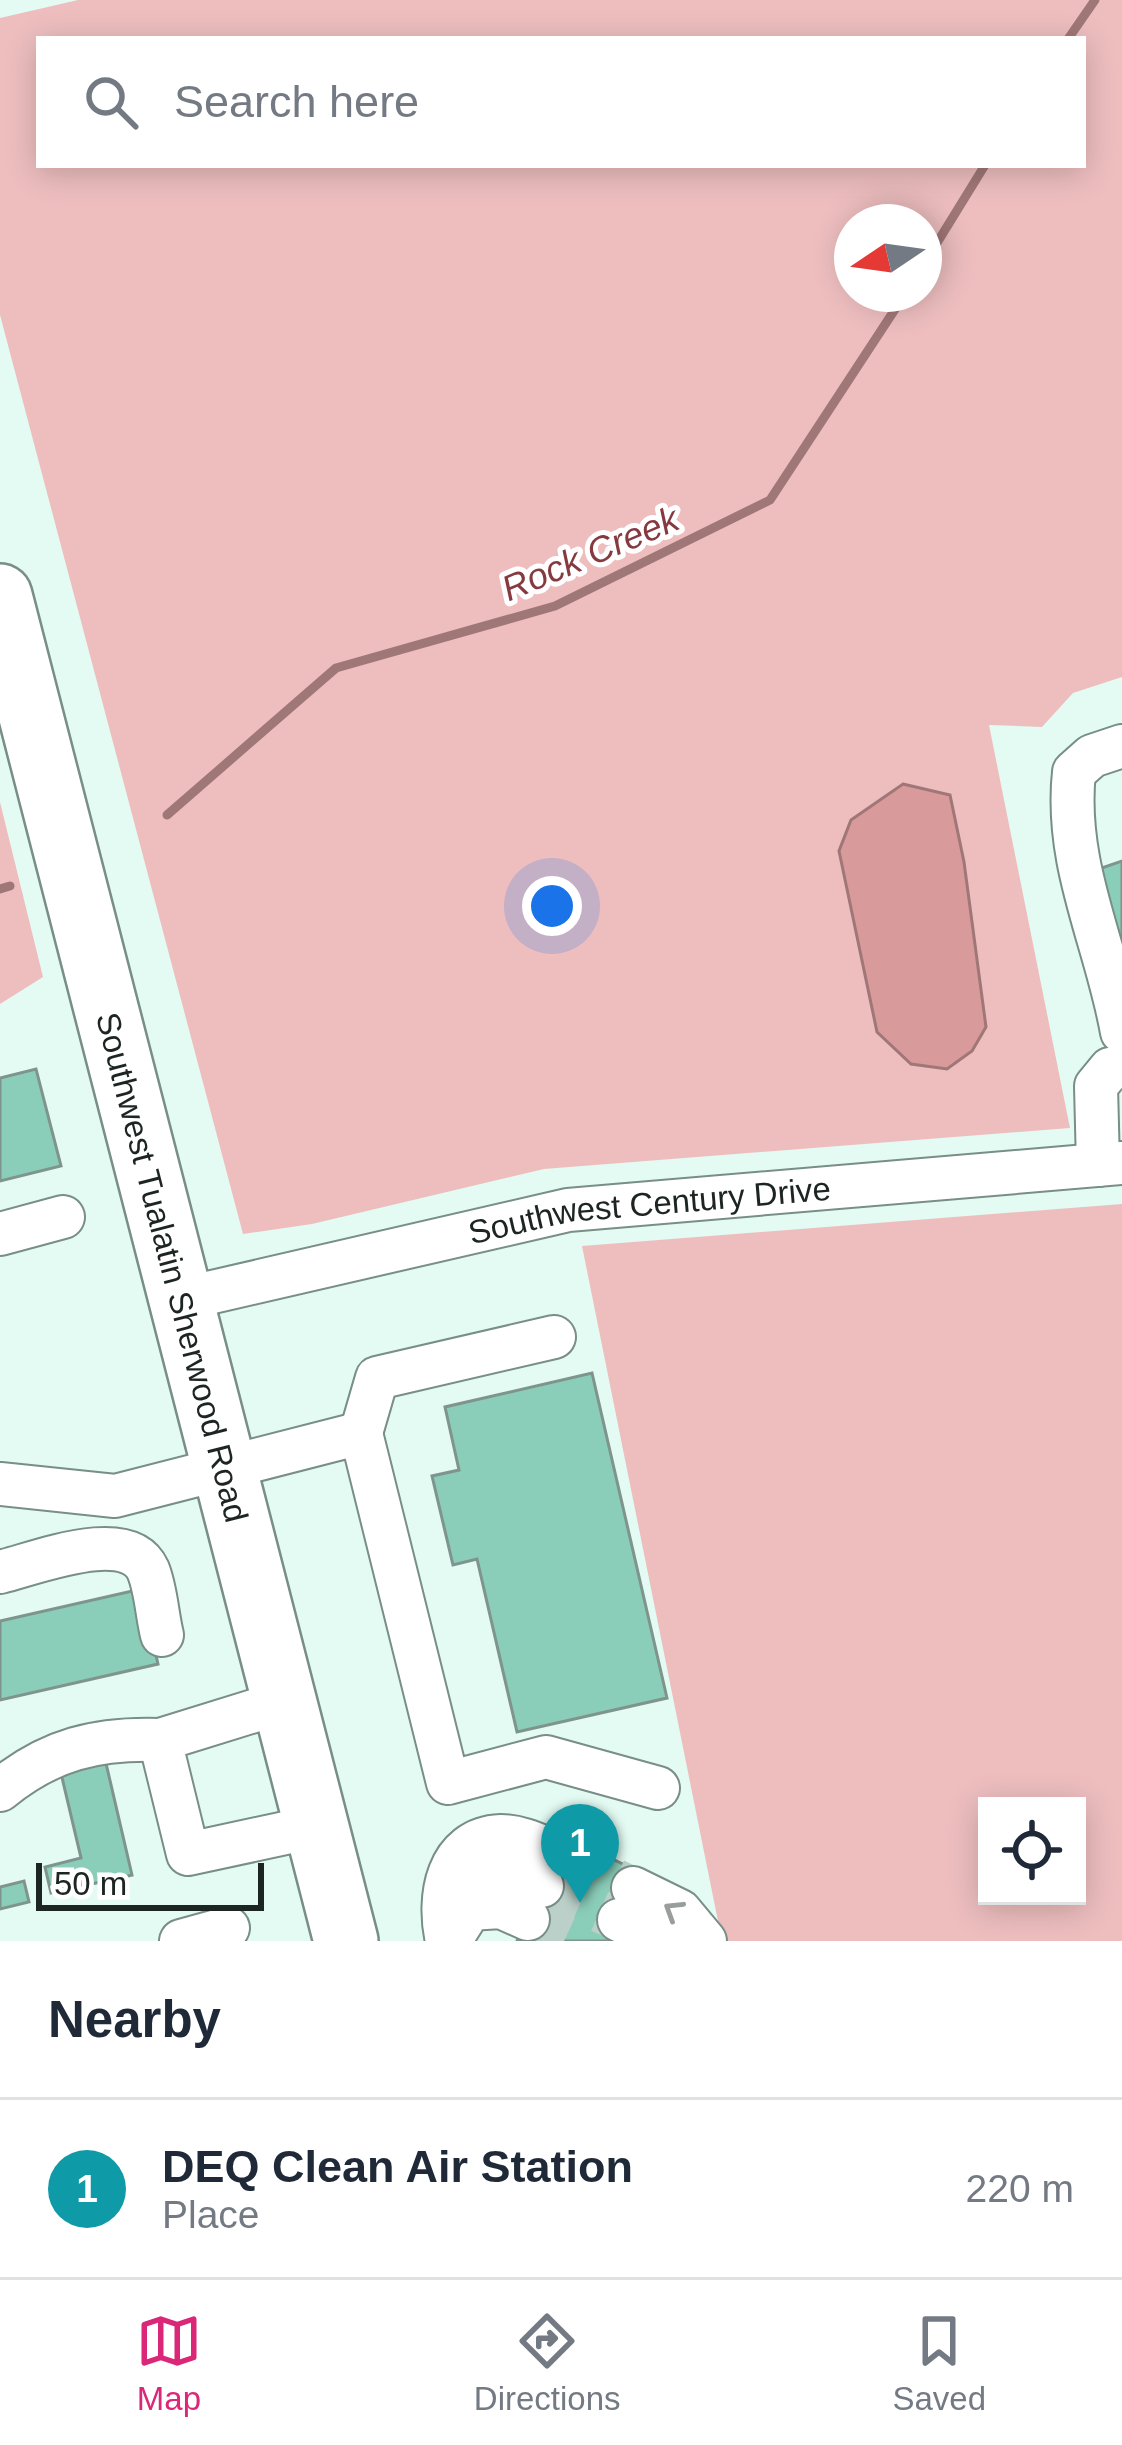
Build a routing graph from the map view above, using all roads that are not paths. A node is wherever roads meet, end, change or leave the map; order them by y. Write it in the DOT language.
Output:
graph roads {
  1 [pos="0,596"];
  2 [pos="1122,746"];
  3 [pos="1122,1032"];
  4 [pos="1122,1058"];
  5 [pos="1122,1067"];
  6 [pos="1110,1164"];
  7 [pos="63,1217"];
  8 [pos="0,1234"];
  9 [pos="182,1299"];
  10 [pos="554,1337"];
  11 [pos="361,1433"];
  12 [pos="225,1467"];
  13 [pos="0,1484"];
  14 [pos="115,1496"];
  15 [pos="67,1556"];
  16 [pos="0,1572"];
  17 [pos="162,1635"];
  18 [pos="286,1701"];
  19 [pos="160,1740"];
  20 [pos="658,1788"];
  21 [pos="0,1790"];
  22 [pos="318,1826"];
  23 [pos="228,1928"];
  24 [pos="447,1938"];
  25 [pos="181,1941"];
  26 [pos="346,1941"];
  27 [pos="664,1941"];
  28 [pos="705,1941"];
  1 -- 9 [label="highway, Southwest Tualatin Sherwood Road"];
  2 -- 3 [label="street"];
  4 -- 5 [label="street"];
  5 -- 6 [label="street"];
  6 -- 9 [label="street, Southwest Century Drive"];
  7 -- 8 [label="street"];
  9 -- 12 [label="highway, Southwest Tualatin Sherwood Road"];
  10 -- 11 [label="street"];
  11 -- 12 [label="street"];
  11 -- 20 [label="street"];
  12 -- 14 [label="street"];
  12 -- 18 [label="highway, Southwest Tualatin Sherwood Road"];
  13 -- 14 [label="street"];
  14 -- 15 [label="street"];
  15 -- 16 [label="street"];
  15 -- 17 [label="street"];
  18 -- 19 [label="street"];
  18 -- 22 [label="highway, Southwest Tualatin Sherwood Road"];
  19 -- 21 [label="street"];
  19 -- 22 [label="street"];
  22 -- 26 [label="highway, Southwest Tualatin Sherwood Road"];
  23 -- 25 [label="street"];
  24 -- 24 [label="street"];
  28 -- 27 [label="street, one-way"];
}
